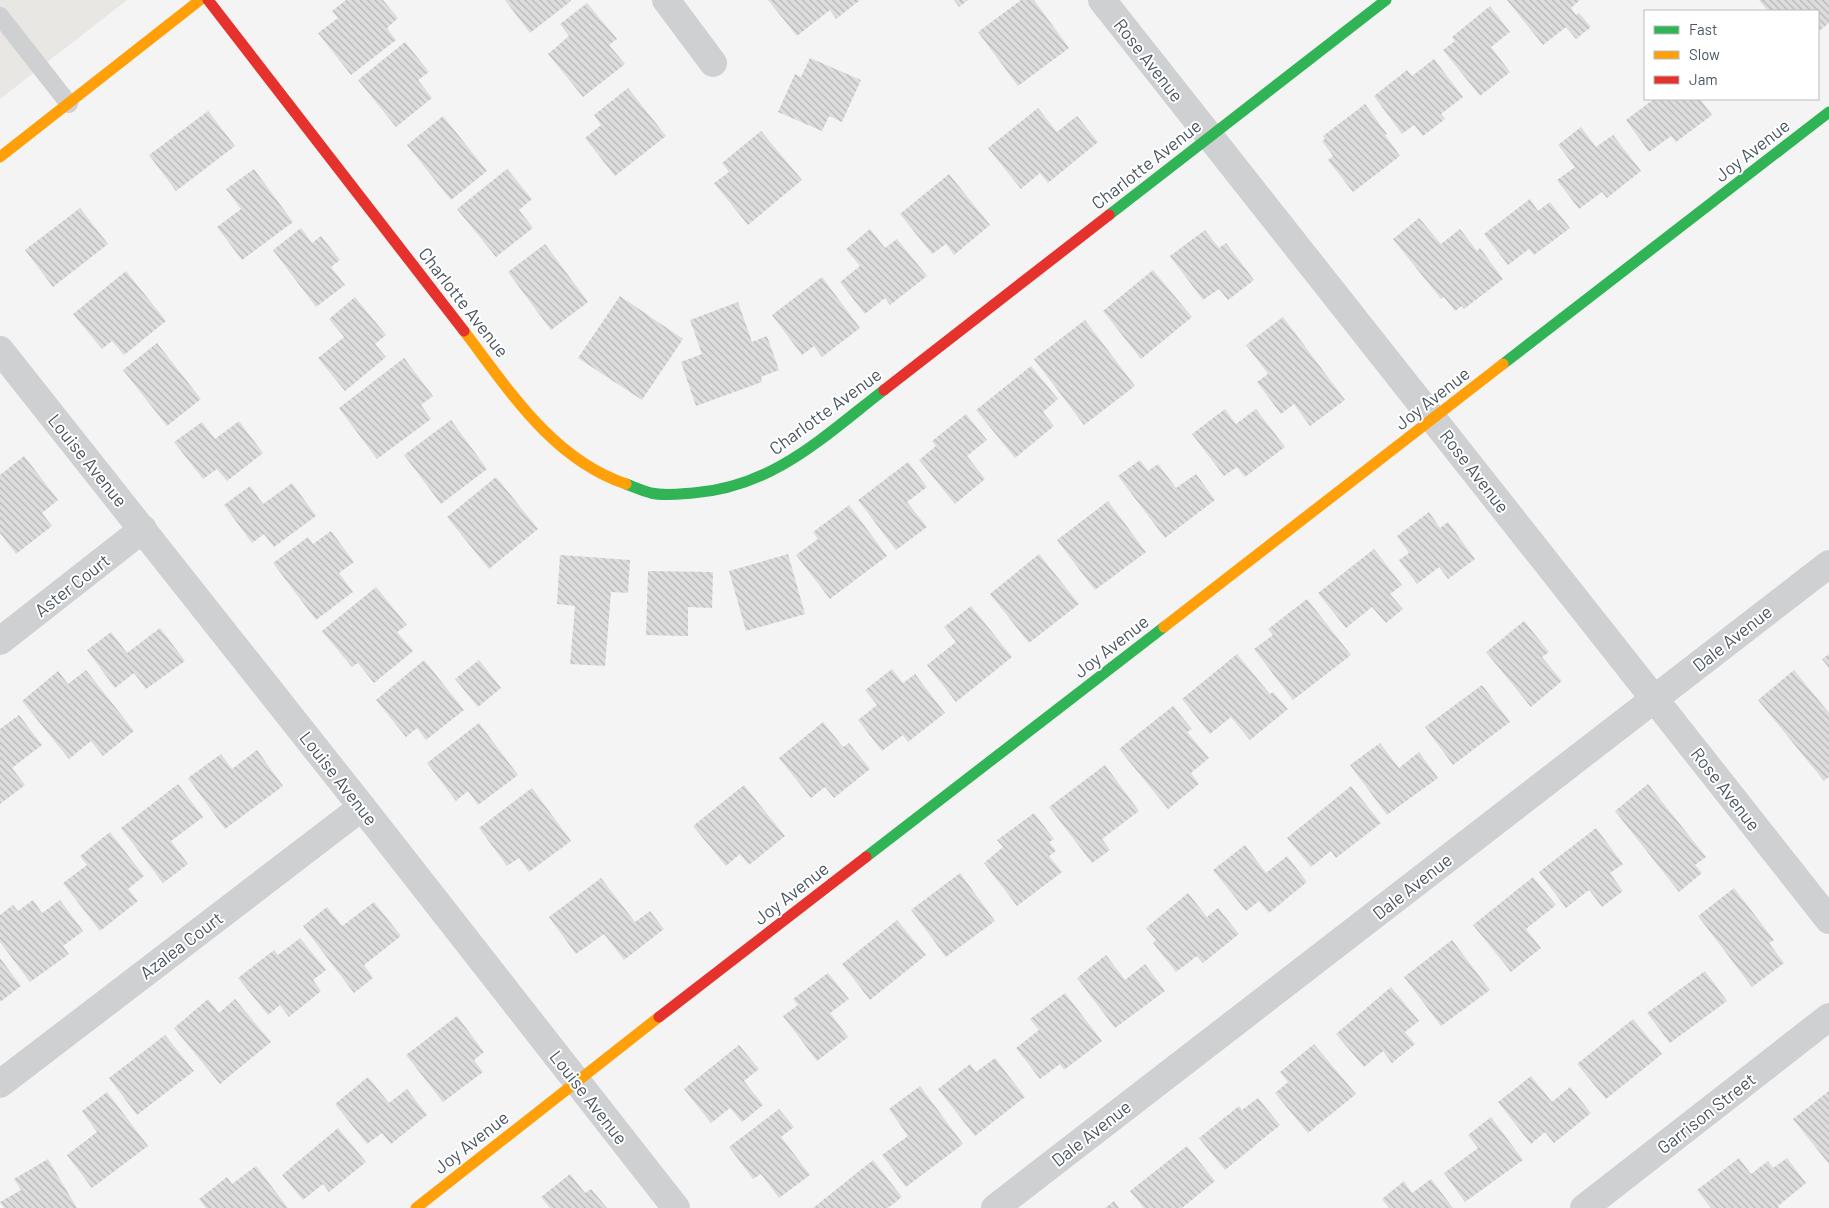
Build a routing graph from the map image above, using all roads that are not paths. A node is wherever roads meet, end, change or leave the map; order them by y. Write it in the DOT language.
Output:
graph roads {
  1 [pos="208,0"];
  2 [pos="666,0"];
  3 [pos="1102,0"];
  4 [pos="1386,0"];
  5 [pos="193,2"];
  6 [pos="0,16"];
  7 [pos="713,63"];
  8 [pos="69,104"];
  9 [pos="1829,112"];
  10 [pos="1210,137"];
  11 [pos="0,158"];
  12 [pos="0,350"];
  13 [pos="1434,418"];
  14 [pos="143,530"];
  15 [pos="1829,564"];
  16 [pos="0,640"];
  17 [pos="1654,698"];
  18 [pos="362,807"];
  19 [pos="1829,920"];
  20 [pos="1829,1017"];
  21 [pos="577,1081"];
  22 [pos="0,1084"];
  23 [pos="1592,1206"];
  24 [pos="416,1208"];
  25 [pos="676,1208"];
  26 [pos="995,1208"];
  1 -- 10 [label="street, Charlotte Avenue"];
  2 -- 7 [label="street"];
  3 -- 10 [label="street, Rose Avenue"];
  4 -- 10 [label="street, Charlotte Avenue"];
  5 -- 8 [label="street"];
  6 -- 8 [label="lane"];
  8 -- 11 [label="street"];
  9 -- 13 [label="street, Joy Avenue"];
  10 -- 13 [label="street, Rose Avenue"];
  12 -- 14 [label="street, Louise Avenue"];
  13 -- 17 [label="street, Rose Avenue"];
  13 -- 21 [label="street, Joy Avenue"];
  14 -- 16 [label="street, Aster Court"];
  14 -- 18 [label="street, Louise Avenue"];
  15 -- 17 [label="street, Dale Avenue"];
  17 -- 19 [label="street, Rose Avenue"];
  17 -- 26 [label="street, Dale Avenue"];
  18 -- 21 [label="street, Louise Avenue"];
  18 -- 22 [label="street, Azalea Court"];
  20 -- 23 [label="street, Garrison Street"];
  21 -- 24 [label="street, Joy Avenue"];
  21 -- 25 [label="street, Louise Avenue"];
}
